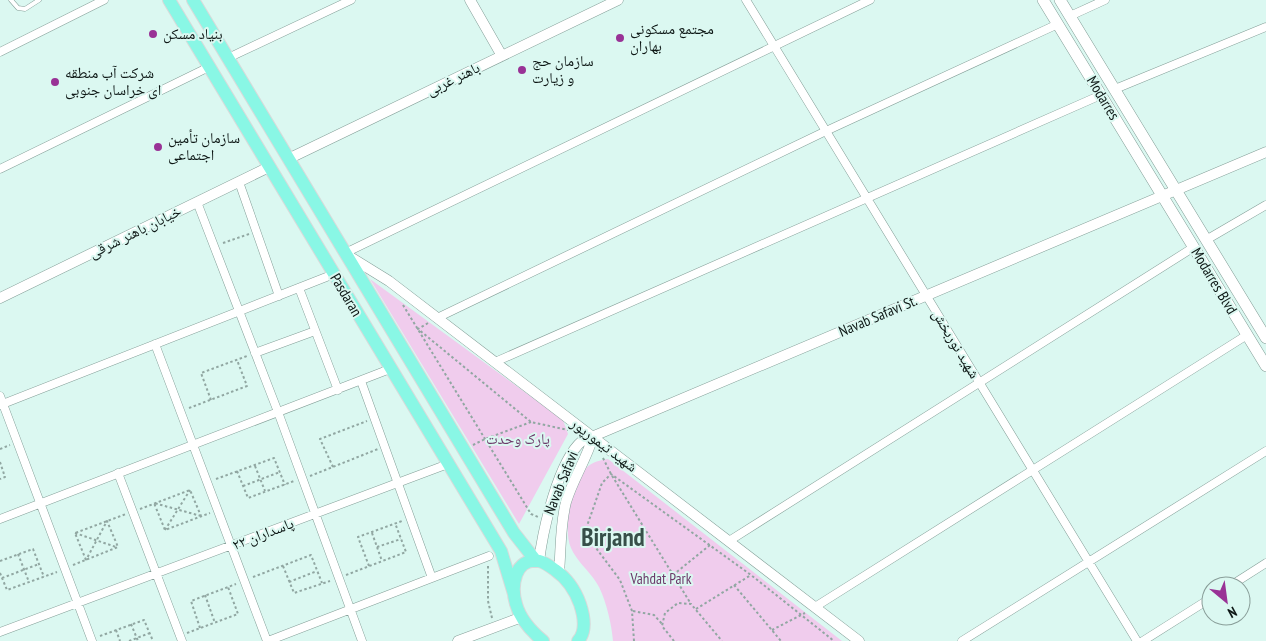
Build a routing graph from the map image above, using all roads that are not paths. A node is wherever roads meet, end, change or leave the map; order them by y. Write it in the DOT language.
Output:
graph roads {
  1 [pos="11,0"];
  2 [pos="40,0"];
  3 [pos="104,0"];
  4 [pos="169,0"];
  5 [pos="192,0"];
  6 [pos="351,0"];
  7 [pos="470,0"];
  8 [pos="618,0"];
  9 [pos="746,0"];
  10 [pos="870,0"];
  11 [pos="1043,0"];
  12 [pos="1060,0"];
  13 [pos="1105,0"];
  14 [pos="1070,16"];
  15 [pos="1058,24"];
  16 [pos="1266,26"];
  17 [pos="775,46"];
  18 [pos="0,52"];
  19 [pos="502,56"];
  20 [pos="228,58"];
  21 [pos="209,67"];
  22 [pos="1114,89"];
  23 [pos="1101,95"];
  24 [pos="826,131"];
  25 [pos="1266,152"];
  26 [pos="288,159"];
  27 [pos="269,167"];
  28 [pos="0,169"];
  29 [pos="239,182"];
  30 [pos="1176,190"];
  31 [pos="1162,196"];
  32 [pos="868,199"];
  33 [pos="197,202"];
  34 [pos="1266,205"];
  35 [pos="1206,240"];
  36 [pos="1194,247"];
  37 [pos="345,253"];
  38 [pos="334,274"];
  39 [pos="299,288"];
  40 [pos="279,296"];
  41 [pos="927,296"];
  42 [pos="0,298"];
  43 [pos="239,311"];
  44 [pos="437,318"];
  45 [pos="315,331"];
  46 [pos="1247,335"];
  47 [pos="1266,338"];
  48 [pos="155,344"];
  49 [pos="255,353"];
  50 [pos="495,362"];
  51 [pos="1266,366"];
  52 [pos="390,369"];
  53 [pos="361,381"];
  54 [pos="980,382"];
  55 [pos="338,390"];
  56 [pos="1,401"];
  57 [pos="278,412"];
  58 [pos="593,437"];
  59 [pos="193,445"];
  60 [pos="1266,451"];
  61 [pos="448,464"];
  62 [pos="1033,470"];
  63 [pos="118,473"];
  64 [pos="398,483"];
  65 [pos="40,503"];
  66 [pos="316,514"];
  67 [pos="0,519"];
  68 [pos="729,541"];
  69 [pos="231,546"];
  70 [pos="489,556"];
  71 [pos="538,561"];
  72 [pos="1089,562"];
  73 [pos="1266,563"];
  74 [pos="559,573"];
  75 [pos="157,574"];
  76 [pos="1246,576"];
  77 [pos="432,578"];
  78 [pos="514,594"];
  79 [pos="78,604"];
  80 [pos="1201,604"];
  81 [pos="814,607"];
  82 [pos="351,610"];
  83 [pos="522,617"];
  84 [pos="584,618"];
  85 [pos="0,632"];
  86 [pos="181,638"];
  87 [pos="91,640"];
  88 [pos="268,641"];
  89 [pos="362,641"];
  90 [pos="458,641"];
  91 [pos="543,641"];
  92 [pos="578,641"];
  93 [pos="592,641"];
  94 [pos="859,641"];
  95 [pos="962,641"];
  96 [pos="1137,641"];
  97 [pos="1143,641"];
  1 -- 2 [label="lane"];
  3 -- 18 [label="street"];
  4 -- 21 [label="main road, Pasdaran"];
  5 -- 20 [label="main road, Pasdaran"];
  6 -- 20 [label="street"];
  7 -- 19 [label="street"];
  8 -- 19 [label="street, باهنر غربی"];
  9 -- 17 [label="street, شهید نوربخش"];
  10 -- 17 [label="street"];
  11 -- 15 [label="main road, Modarres"];
  12 -- 14 [label="main road, Modarres"];
  13 -- 14 [label="street"];
  14 -- 22 [label="main road, Modarres"];
  15 -- 23 [label="main road, Modarres"];
  15 -- 24 [label="street"];
  16 -- 22 [label="street"];
  17 -- 24 [label="street, شهید نوربخش"];
  17 -- 37 [label="street"];
  19 -- 26 [label="street, باهنر غربی"];
  20 -- 26 [label="main road, Pasdaran"];
  21 -- 27 [label="main road, Pasdaran"];
  21 -- 28 [label="street"];
  22 -- 30 [label="main road, Modarres"];
  23 -- 31 [label="main road, Modarres"];
  23 -- 32 [label="street"];
  24 -- 32 [label="street, شهید نوربخش"];
  24 -- 44 [label="street"];
  25 -- 30 [label="street"];
  26 -- 37 [label="main road, Pasdaran"];
  27 -- 29 [label="street, خیابان باهنر شرقی"];
  27 -- 38 [label="main road, Pasdaran"];
  29 -- 33 [label="street, خیابان باهنر شرقی"];
  29 -- 40 [label="street"];
  30 -- 31 [label="street, Navab Safavi St."];
  30 -- 35 [label="main road, Modarres Blvd"];
  31 -- 36 [label="main road, Modarres Blvd"];
  31 -- 41 [label="street, Navab Safavi St."];
  32 -- 41 [label="street, شهید نوربخش"];
  32 -- 50 [label="street"];
  33 -- 42 [label="street, خیابان باهنر شرقی"];
  33 -- 43 [label="street"];
  34 -- 35 [label="street"];
  35 -- 47 [label="main road, Modarres Blvd"];
  36 -- 46 [label="main road, Modarres Blvd"];
  36 -- 54 [label="street"];
  37 -- 44 [label="street, شهید تیمورپور"];
  37 -- 71 [label="main road, Pasdaran"];
  38 -- 39 [label="street"];
  38 -- 52 [label="main road, Pasdaran"];
  39 -- 40 [label="street"];
  39 -- 45 [label="street"];
  40 -- 43 [label="street"];
  41 -- 54 [label="street, شهید نوربخش"];
  41 -- 58 [label="street, Navab Safavi St."];
  43 -- 48 [label="street"];
  43 -- 49 [label="street"];
  44 -- 50 [label="street, شهید تیمورپور"];
  45 -- 49 [label="street"];
  45 -- 55 [label="street"];
  46 -- 51 [label="main road, Modarres Blvd"];
  46 -- 62 [label="street"];
  48 -- 56 [label="street"];
  48 -- 59 [label="street"];
  49 -- 57 [label="street"];
  50 -- 58 [label="street, شهید تیمورپور"];
  52 -- 53 [label="street"];
  52 -- 61 [label="main road, Pasdaran"];
  53 -- 55 [label="street"];
  53 -- 64 [label="street"];
  54 -- 62 [label="street, شهید نوربخش"];
  54 -- 68 [label="street"];
  55 -- 57 [label="street"];
  56 -- 65 [label="street"];
  57 -- 59 [label="street"];
  57 -- 66 [label="street"];
  58 -- 68 [label="street, شهید تیمورپور"];
  58 -- 71 [label="street, Navab Safavi"];
  58 -- 74 [label="street, Navab Safavi"];
  59 -- 63 [label="street"];
  59 -- 69 [label="street"];
  60 -- 72 [label="street"];
  61 -- 64 [label="street, پاسداران ۲۲"];
  61 -- 78 [label="main road, Pasdaran"];
  62 -- 72 [label="street, شهید نوربخش"];
  62 -- 81 [label="street"];
  63 -- 65 [label="street"];
  63 -- 75 [label="street"];
  64 -- 66 [label="street, پاسداران ۲۲"];
  64 -- 77 [label="street"];
  65 -- 67 [label="street"];
  65 -- 79 [label="street"];
  66 -- 69 [label="street, پاسداران ۲۲"];
  66 -- 82 [label="street"];
  68 -- 81 [label="street, شهید تیمورپور"];
  69 -- 75 [label="street, پاسداران ۲۲"];
  69 -- 88 [label="street"];
  70 -- 77 [label="street"];
  71 -- 74 [label="main road"];
  71 -- 78 [label="main road"];
  72 -- 95 [label="street"];
  72 -- 96 [label="street, شهید نوربخش"];
  73 -- 76 [label="street"];
  74 -- 84 [label="main road"];
  75 -- 79 [label="street, پاسداران ۲۲"];
  75 -- 86 [label="street"];
  77 -- 82 [label="street"];
  78 -- 83 [label="main road, Pasdaran"];
  79 -- 85 [label="street, پاسداران ۲۲"];
  79 -- 87 [label="street"];
  80 -- 97 [label="street"];
  81 -- 94 [label="street, شهید تیمورپور"];
  82 -- 88 [label="street"];
  82 -- 89 [label="street"];
  83 -- 90 [label="street"];
  83 -- 91 [label="main road, Pasdaran"];
  84 -- 92 [label="main road"];
  84 -- 93 [label="main road"];
}
